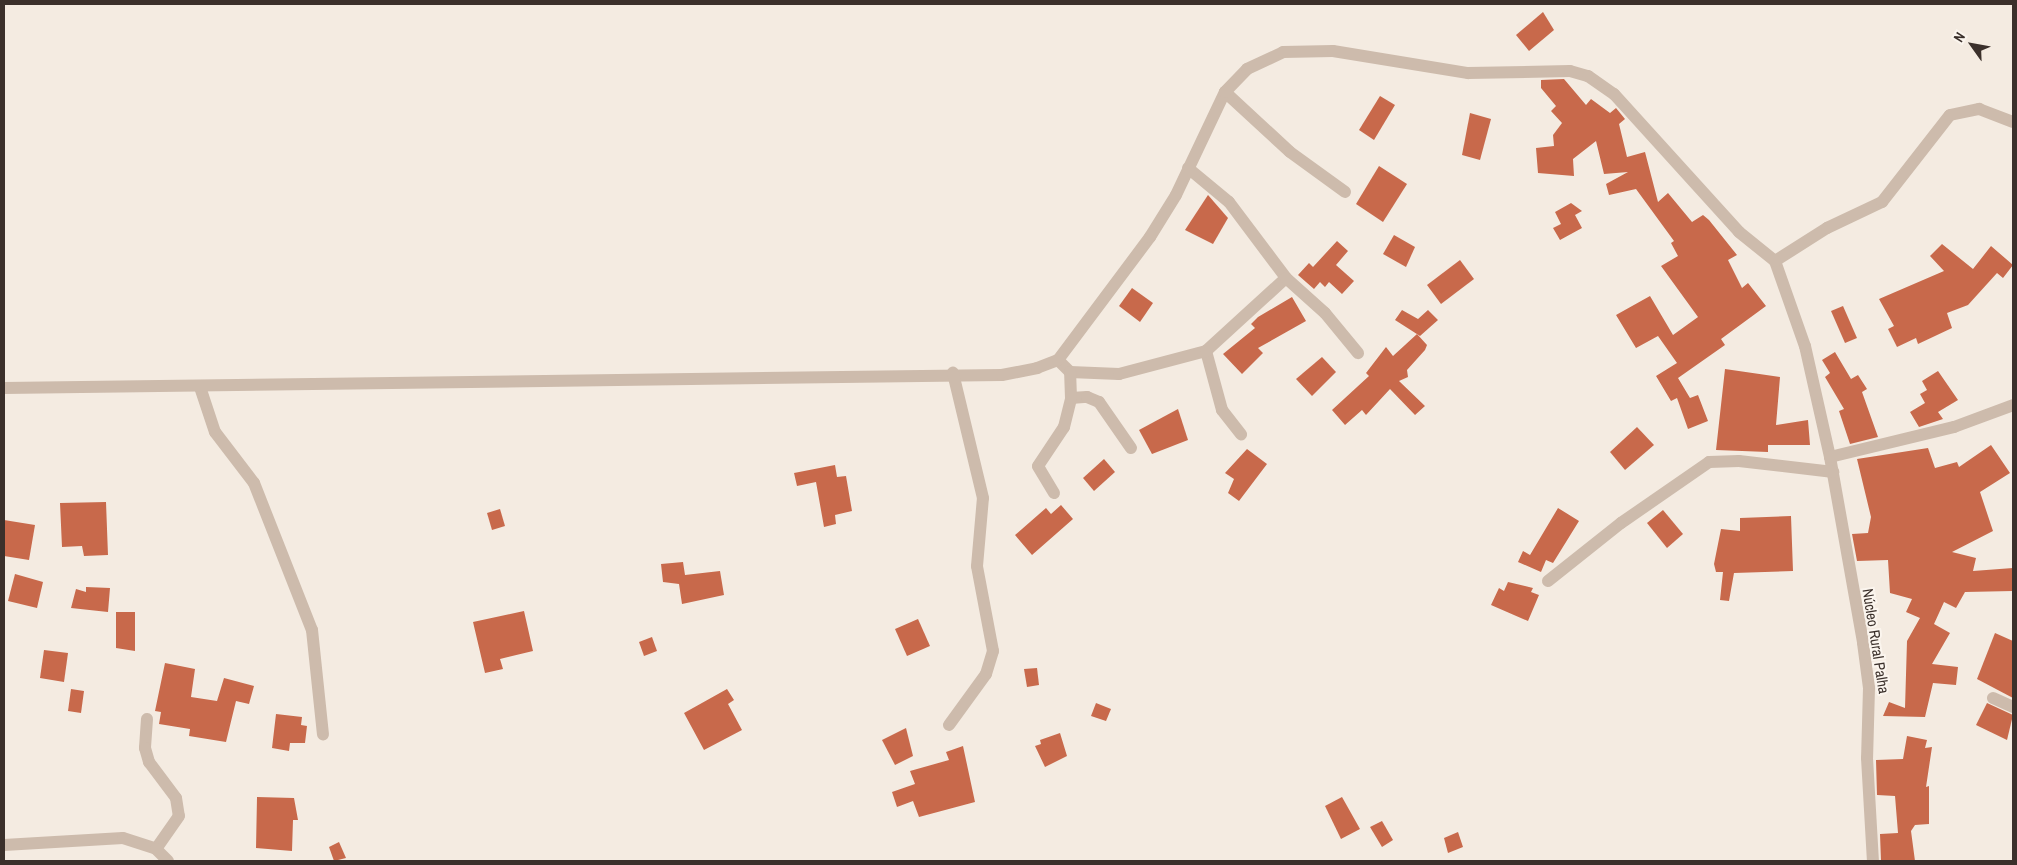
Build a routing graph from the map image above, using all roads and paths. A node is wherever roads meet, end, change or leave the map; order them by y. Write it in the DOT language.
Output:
graph roads {
  1 [pos="1225,92"];
  2 [pos="2013,122"];
  3 [pos="1188,168"];
  4 [pos="1345,192"];
  5 [pos="1775,261"];
  6 [pos="1286,278"];
  7 [pos="1206,351"];
  8 [pos="1358,353"];
  9 [pos="1058,360"];
  10 [pos="1070,372"];
  11 [pos="954,374"];
  12 [pos="200,387"];
  13 [pos="4,388"];
  14 [pos="1071,398"];
  15 [pos="2013,405"];
  16 [pos="1241,434"];
  17 [pos="1131,448"];
  18 [pos="1830,457"];
  19 [pos="1833,472"];
  20 [pos="1054,493"];
  21 [pos="1548,581"];
  22 [pos="1993,698"];
  23 [pos="2013,707"];
  24 [pos="147,719"];
  25 [pos="949,725"];
  26 [pos="323,734"];
  27 [pos="4,845"];
  28 [pos="156,849"];
  29 [pos="168,861"];
  30 [pos="1873,861"];
  1 -- 3 [label="street"];
  1 -- 4 [label="street"];
  1 -- 5 [label="street"];
  2 -- 5 [label="street"];
  3 -- 6 [label="street"];
  3 -- 9 [label="street"];
  5 -- 18 [label="street, Núcleo Rural Palha"];
  6 -- 7 [label="street"];
  6 -- 8 [label="street"];
  7 -- 10 [label="street"];
  7 -- 16 [label="street"];
  9 -- 10 [label="street"];
  9 -- 11 [label="street"];
  10 -- 14 [label="street"];
  11 -- 12 [label="street"];
  11 -- 25 [label="street"];
  12 -- 13 [label="street"];
  12 -- 26 [label="street"];
  14 -- 17 [label="street"];
  14 -- 20 [label="street"];
  15 -- 18 [label="street"];
  18 -- 19 [label="street, Núcleo Rural Palha"];
  19 -- 21 [label="street"];
  19 -- 30 [label="street, Núcleo Rural Palha"];
  22 -- 23 [label="street"];
  24 -- 28 [label="street"];
  27 -- 28 [label="street"];
  28 -- 29 [label="street"];
}
